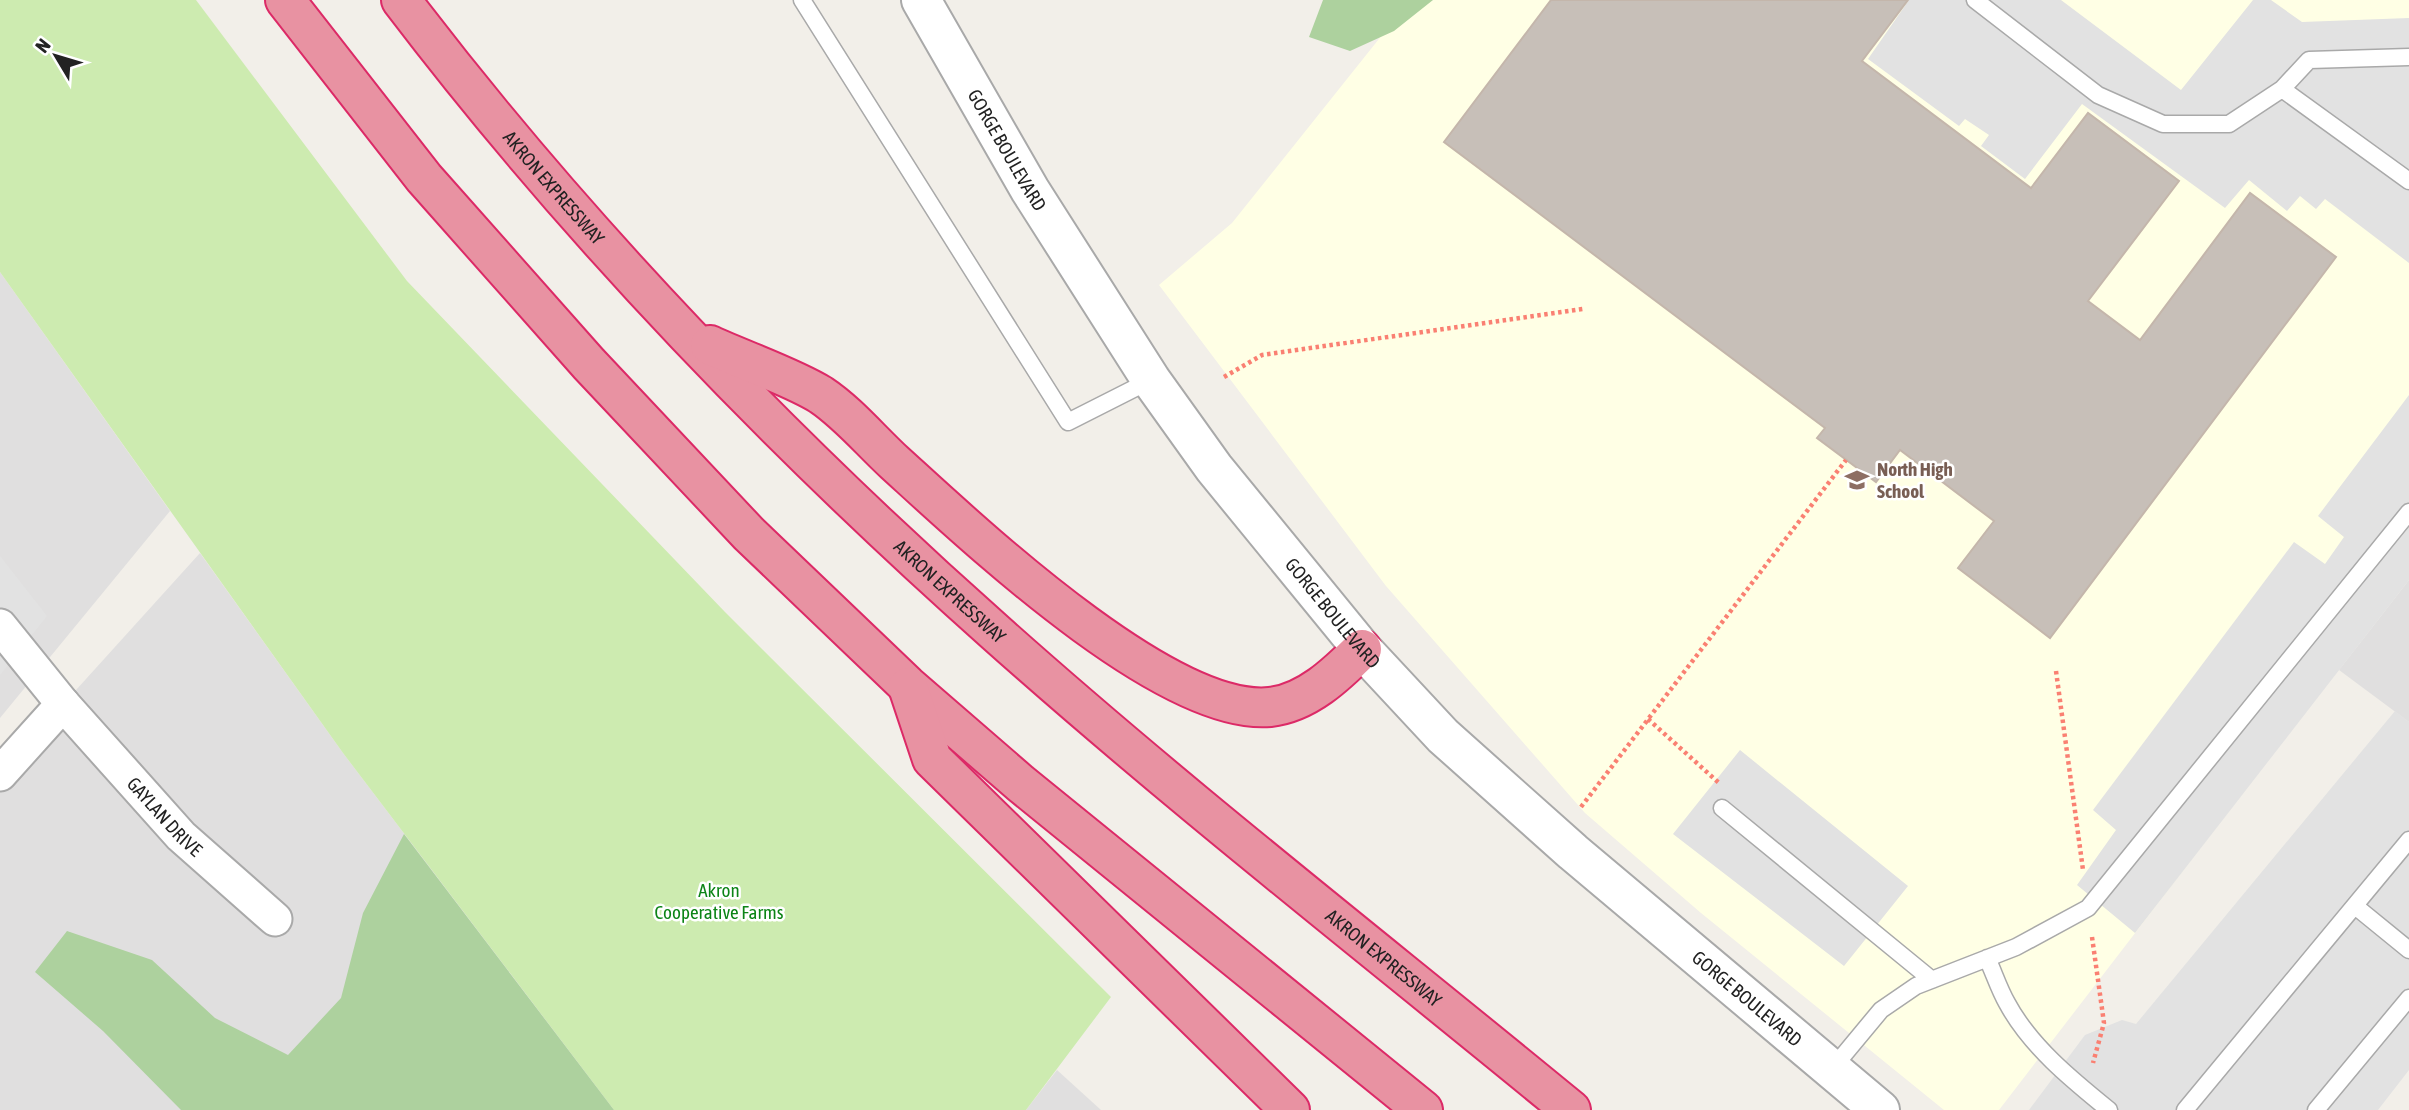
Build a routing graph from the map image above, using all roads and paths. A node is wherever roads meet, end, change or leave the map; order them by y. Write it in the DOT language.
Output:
graph roads {
  1 [pos="285,0"];
  2 [pos="401,0"];
  3 [pos="802,0"];
  4 [pos="921,0"];
  5 [pos="1975,0"];
  6 [pos="2409,57"];
  7 [pos="2282,89"];
  8 [pos="2409,181"];
  9 [pos="1583,309"];
  10 [pos="690,337"];
  11 [pos="1224,377"];
  12 [pos="1151,380"];
  13 [pos="1846,460"];
  14 [pos="2409,512"];
  15 [pos="0,626"];
  16 [pos="1362,649"];
  17 [pos="907,685"];
  18 [pos="63,704"];
  19 [pos="1648,719"];
  20 [pos="0,774"];
  21 [pos="1599,783"];
  22 [pos="1723,808"];
  23 [pos="2409,841"];
  24 [pos="2355,906"];
  25 [pos="275,919"];
  26 [pos="2409,950"];
  27 [pos="1987,958"];
  28 [pos="1932,980"];
  29 [pos="2409,998"];
  30 [pos="1832,1069"];
  31 [pos="1290,1110"];
  32 [pos="1423,1110"];
  33 [pos="1571,1110"];
  34 [pos="1880,1110"];
  35 [pos="2109,1110"];
  36 [pos="2185,1110"];
  37 [pos="2316,1110"];
  1 -- 17 [label="highway"];
  2 -- 10 [label="highway, AKRON EXPRESSWAY"];
  3 -- 12 [label="lane"];
  4 -- 12 [label="street, GORGE BOULEVARD"];
  5 -- 7 [label="lane"];
  6 -- 7 [label="lane"];
  7 -- 8 [label="lane"];
  9 -- 11 [label="path"];
  10 -- 16 [label="highway"];
  10 -- 33 [label="highway, AKRON EXPRESSWAY"];
  12 -- 16 [label="street, GORGE BOULEVARD"];
  13 -- 19 [label="path"];
  14 -- 27 [label="lane"];
  15 -- 18 [label="street, GAYLAN DRIVE"];
  16 -- 30 [label="street, GORGE BOULEVARD"];
  17 -- 31 [label="highway"];
  17 -- 32 [label="highway"];
  18 -- 20 [label="street"];
  18 -- 25 [label="street, GAYLAN DRIVE"];
  19 -- 21 [label="path"];
  19 -- 22 [label="path"];
  22 -- 28 [label="lane"];
  23 -- 24 [label="lane"];
  24 -- 26 [label="lane"];
  24 -- 36 [label="lane"];
  27 -- 28 [label="lane"];
  27 -- 35 [label="lane"];
  28 -- 30 [label="lane"];
  29 -- 37 [label="lane"];
  30 -- 34 [label="street, GORGE BOULEVARD"];
}
